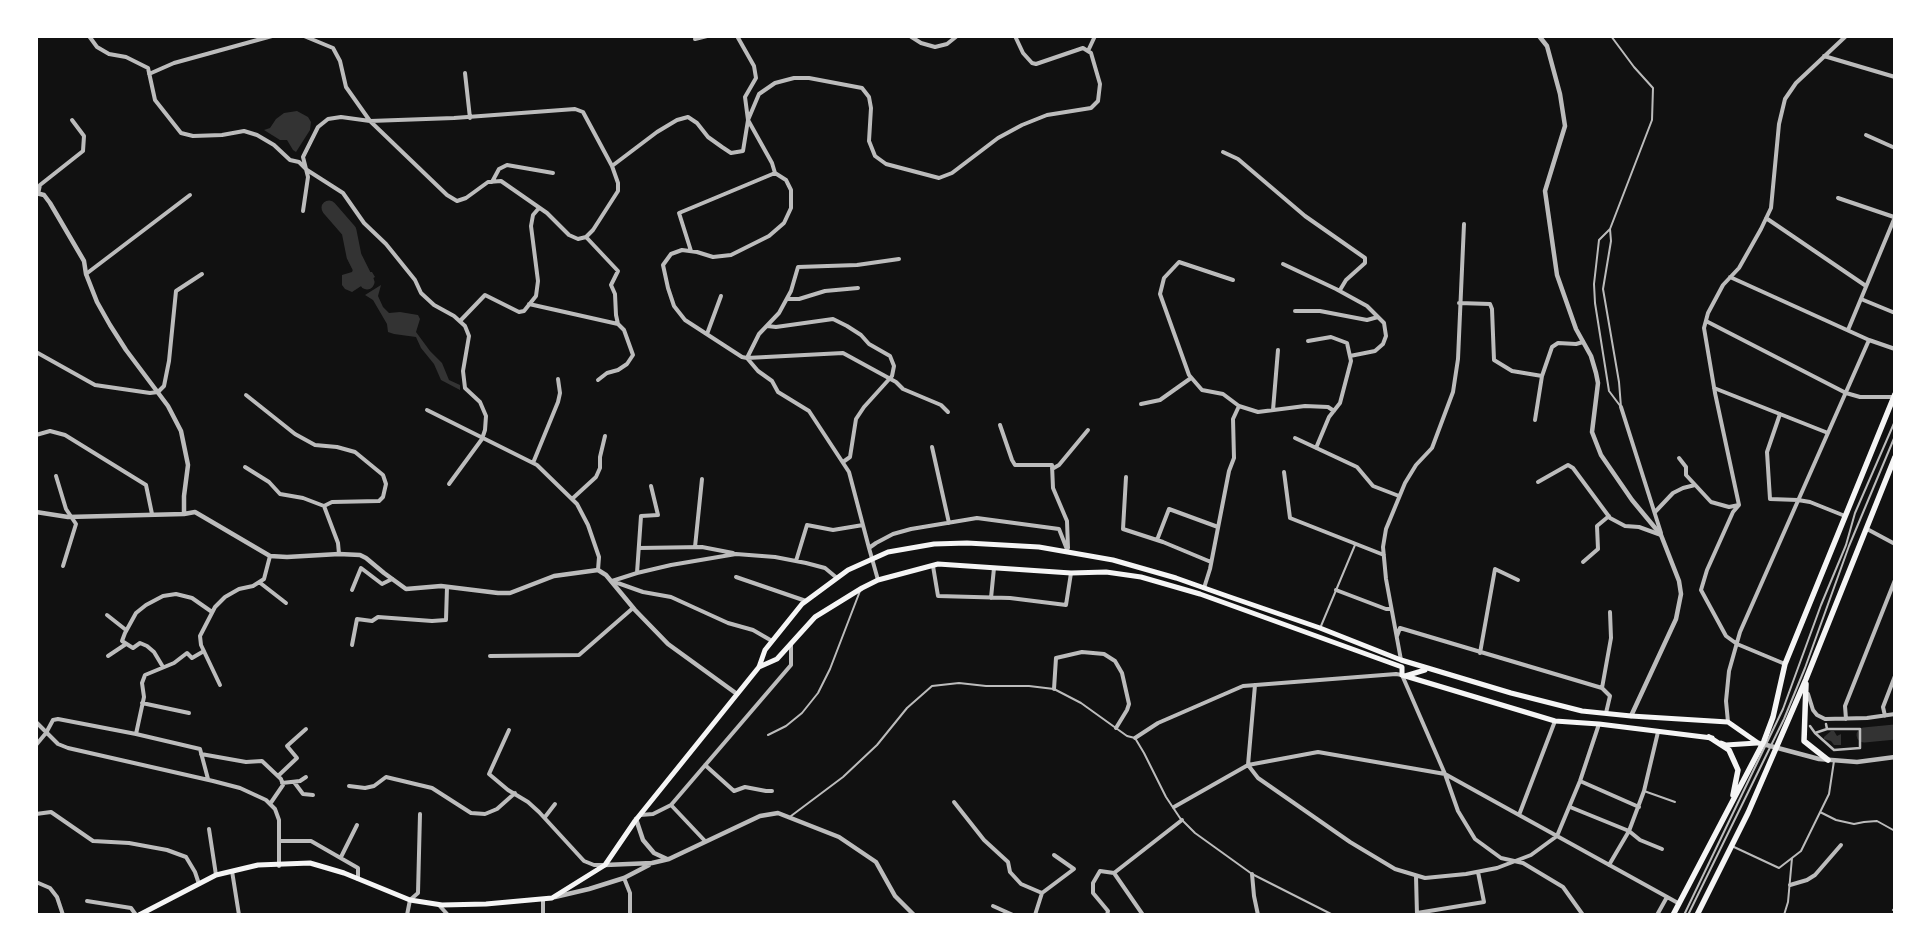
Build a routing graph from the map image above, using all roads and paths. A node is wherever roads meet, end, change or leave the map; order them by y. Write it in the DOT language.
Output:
graph roads {
  1 [pos="89,36"];
  2 [pos="272,36"];
  3 [pos="304,36"];
  4 [pos="707,36"];
  5 [pos="737,36"];
  6 [pos="910,36"];
  7 [pos="957,36"];
  8 [pos="1015,36"];
  9 [pos="1095,36"];
  10 [pos="1539,36"];
  11 [pos="1611,36"];
  12 [pos="1846,36"];
  13 [pos="695,39"];
  14 [pos="1088,51"];
  15 [pos="1824,56"];
  16 [pos="465,73"];
  17 [pos="149,74"];
  18 [pos="1895,77"];
  19 [pos="470,118"];
  20 [pos="72,120"];
  21 [pos="748,120"];
  22 [pos="370,121"];
  23 [pos="1866,135"];
  24 [pos="1895,148"];
  25 [pos="1223,152"];
  26 [pos="612,166"];
  27 [pos="307,170"];
  28 [pos="553,173"];
  29 [pos="775,173"];
  30 [pos="492,182"];
  31 [pos="37,194"];
  32 [pos="190,195"];
  33 [pos="1838,198"];
  34 [pos="539,208"];
  35 [pos="303,211"];
  36 [pos="1895,217"];
  37 [pos="1766,218"];
  38 [pos="1464,224"];
  39 [pos="1610,228"];
  40 [pos="586,237"];
  41 [pos="691,251"];
  42 [pos="899,259"];
  43 [pos="1282,264"];
  44 [pos="86,274"];
  45 [pos="202,274"];
  46 [pos="1730,277"];
  47 [pos="1233,280"];
  48 [pos="1866,286"];
  49 [pos="858,288"];
  50 [pos="1340,290"];
  51 [pos="721,296"];
  52 [pos="787,299"];
  53 [pos="1861,299"];
  54 [pos="1459,303"];
  55 [pos="529,304"];
  56 [pos="1295,311"];
  57 [pos="1895,313"];
  58 [pos="1378,317"];
  59 [pos="460,321"];
  60 [pos="1706,321"];
  61 [pos="618,324"];
  62 [pos="767,326"];
  63 [pos="1848,330"];
  64 [pos="706,334"];
  65 [pos="1869,340"];
  66 [pos="1308,341"];
  67 [pos="1582,342"];
  68 [pos="1895,349"];
  69 [pos="1278,350"];
  70 [pos="36,352"];
  71 [pos="1350,356"];
  72 [pos="746,358"];
  73 [pos="1542,376"];
  74 [pos="1191,378"];
  75 [pos="558,379"];
  76 [pos="890,379"];
  77 [pos="598,380"];
  78 [pos="1714,388"];
  79 [pos="158,392"];
  80 [pos="1846,393"];
  81 [pos="246,395"];
  82 [pos="1894,396"];
  83 [pos="1141,404"];
  84 [pos="1239,406"];
  85 [pos="1621,407"];
  86 [pos="426,410"];
  87 [pos="1273,410"];
  88 [pos="1334,411"];
  89 [pos="948,412"];
  90 [pos="1780,414"];
  91 [pos="1535,420"];
  92 [pos="1895,421"];
  93 [pos="1000,425"];
  94 [pos="1088,430"];
  95 [pos="1828,433"];
  96 [pos="36,436"];
  97 [pos="605,436"];
  98 [pos="1895,436"];
  99 [pos="483,438"];
  100 [pos="1295,438"];
  101 [pos="932,447"];
  102 [pos="1316,448"];
  103 [pos="1895,457"];
  104 [pos="1679,458"];
  105 [pos="843,462"];
  106 [pos="533,464"];
  107 [pos="245,466"];
  108 [pos="1052,469"];
  109 [pos="1284,472"];
  110 [pos="56,476"];
  111 [pos="1126,477"];
  112 [pos="702,479"];
  113 [pos="1538,482"];
  114 [pos="449,484"];
  115 [pos="1695,485"];
  116 [pos="652,486"];
  117 [pos="1398,496"];
  118 [pos="572,499"];
  119 [pos="1798,500"];
  120 [pos="1739,505"];
  121 [pos="324,506"];
  122 [pos="36,512"];
  123 [pos="1655,512"];
  124 [pos="152,514"];
  125 [pos="184,514"];
  126 [pos="1609,516"];
  127 [pos="1845,516"];
  128 [pos="73,517"];
  129 [pos="949,523"];
  130 [pos="863,525"];
  131 [pos="1218,526"];
  132 [pos="1867,529"];
  133 [pos="1662,536"];
  134 [pos="1157,540"];
  135 [pos="1356,544"];
  136 [pos="1895,544"];
  137 [pos="695,547"];
  138 [pos="639,548"];
  139 [pos="869,548"];
  140 [pos="1068,552"];
  141 [pos="339,554"];
  142 [pos="736,554"];
  143 [pos="1384,555"];
  144 [pos="270,556"];
  145 [pos="872,559"];
  146 [pos="796,561"];
  147 [pos="1211,562"];
  148 [pos="1583,562"];
  149 [pos="63,566"];
  150 [pos="934,566"];
  151 [pos="994,568"];
  152 [pos="598,570"];
  153 [pos="637,573"];
  154 [pos="1072,573"];
  155 [pos="736,577"];
  156 [pos="837,578"];
  157 [pos="392,579"];
  158 [pos="878,580"];
  159 [pos="1518,580"];
  160 [pos="1895,580"];
  161 [pos="612,581"];
  162 [pos="259,582"];
  163 [pos="447,587"];
  164 [pos="862,588"];
  165 [pos="1204,588"];
  166 [pos="352,590"];
  167 [pos="1336,590"];
  168 [pos="991,598"];
  169 [pos="806,601"];
  170 [pos="286,603"];
  171 [pos="633,608"];
  172 [pos="1391,609"];
  173 [pos="212,612"];
  174 [pos="1610,612"];
  175 [pos="108,615"];
  176 [pos="1320,628"];
  177 [pos="126,630"];
  178 [pos="1397,638"];
  179 [pos="772,641"];
  180 [pos="126,644"];
  181 [pos="790,644"];
  182 [pos="1737,644"];
  183 [pos="352,645"];
  184 [pos="204,651"];
  185 [pos="1480,653"];
  186 [pos="108,656"];
  187 [pos="490,656"];
  188 [pos="1401,660"];
  189 [pos="1785,664"];
  190 [pos="759,667"];
  191 [pos="163,668"];
  192 [pos="1428,669"];
  193 [pos="1402,676"];
  194 [pos="1895,676"];
  195 [pos="1806,679"];
  196 [pos="220,685"];
  197 [pos="1255,685"];
  198 [pos="1602,688"];
  199 [pos="1054,689"];
  200 [pos="737,694"];
  201 [pos="142,703"];
  202 [pos="189,713"];
  203 [pos="1603,713"];
  204 [pos="1895,714"];
  205 [pos="1631,716"];
  206 [pos="1885,716"];
  207 [pos="1846,719"];
  208 [pos="1555,721"];
  209 [pos="36,722"];
  210 [pos="1728,722"];
  211 [pos="1597,724"];
  212 [pos="1826,724"];
  213 [pos="1810,726"];
  214 [pos="1116,728"];
  215 [pos="306,729"];
  216 [pos="1826,729"];
  217 [pos="509,730"];
  218 [pos="1658,732"];
  219 [pos="46,733"];
  220 [pos="1815,733"];
  221 [pos="136,734"];
  222 [pos="768,735"];
  223 [pos="1709,737"];
  224 [pos="1135,738"];
  225 [pos="36,745"];
  226 [pos="1766,746"];
  227 [pos="202,754"];
  228 [pos="1895,757"];
  229 [pos="1831,761"];
  230 [pos="705,765"];
  231 [pos="1248,765"];
  232 [pos="1445,774"];
  233 [pos="278,776"];
  234 [pos="306,777"];
  235 [pos="208,779"];
  236 [pos="1580,781"];
  237 [pos="294,782"];
  238 [pos="282,783"];
  239 [pos="349,786"];
  240 [pos="772,791"];
  241 [pos="1644,791"];
  242 [pos="515,793"];
  243 [pos="313,795"];
  244 [pos="954,802"];
  245 [pos="1675,802"];
  246 [pos="270,804"];
  247 [pos="555,804"];
  248 [pos="671,805"];
  249 [pos="1730,805"];
  250 [pos="1174,807"];
  251 [pos="1570,807"];
  252 [pos="1639,807"];
  253 [pos="1820,812"];
  254 [pos="36,814"];
  255 [pos="420,814"];
  256 [pos="1519,815"];
  257 [pos="790,816"];
  258 [pos="544,817"];
  259 [pos="638,817"];
  260 [pos="1182,820"];
  261 [pos="357,825"];
  262 [pos="210,829"];
  263 [pos="1629,831"];
  264 [pos="1895,831"];
  265 [pos="1557,836"];
  266 [pos="280,841"];
  267 [pos="705,841"];
  268 [pos="1841,845"];
  269 [pos="1732,846"];
  270 [pos="1662,849"];
  271 [pos="1054,855"];
  272 [pos="341,857"];
  273 [pos="1792,858"];
  274 [pos="669,859"];
  275 [pos="1514,861"];
  276 [pos="652,863"];
  277 [pos="606,864"];
  278 [pos="1609,865"];
  279 [pos="279,866"];
  280 [pos="232,871"];
  281 [pos="1114,872"];
  282 [pos="1478,872"];
  283 [pos="1252,874"];
  284 [pos="216,875"];
  285 [pos="1416,876"];
  286 [pos="624,878"];
  287 [pos="358,879"];
  288 [pos="36,882"];
  289 [pos="199,884"];
  290 [pos="1790,885"];
  291 [pos="1042,893"];
  292 [pos="1667,897"];
  293 [pos="552,898"];
  294 [pos="543,899"];
  295 [pos="410,900"];
  296 [pos="87,901"];
  297 [pos="1678,903"];
  298 [pos="438,904"];
  299 [pos="993,906"];
  300 [pos="1108,913"];
  301 [pos="1417,914"];
  302 [pos="64,915"];
  303 [pos="138,915"];
  304 [pos="239,915"];
  305 [pos="407,915"];
  306 [pos="448,915"];
  307 [pos="543,915"];
  308 [pos="630,915"];
  309 [pos="914,915"];
  310 [pos="1013,915"];
  311 [pos="1034,915"];
  312 [pos="1143,915"];
  313 [pos="1258,915"];
  314 [pos="1333,915"];
  315 [pos="1583,915"];
  316 [pos="1657,915"];
  317 [pos="1673,915"];
  318 [pos="1684,915"];
  319 [pos="1688,915"];
  320 [pos="1697,915"];
  321 [pos="1784,915"];
  1 -- 17 [label="street"];
  2 -- 17 [label="street"];
  3 -- 22 [label="street"];
  4 -- 13 [label="street"];
  5 -- 21 [label="street"];
  6 -- 7 [label="street"];
  8 -- 14 [label="street"];
  9 -- 14 [label="street"];
  10 -- 67 [label="street"];
  11 -- 39 [label="lane"];
  12 -- 15 [label="street"];
  14 -- 21 [label="street"];
  15 -- 18 [label="street"];
  15 -- 37 [label="street"];
  16 -- 19 [label="street"];
  17 -- 27 [label="street"];
  19 -- 22 [label="street"];
  19 -- 26 [label="street"];
  20 -- 31 [label="street"];
  21 -- 26 [label="street"];
  21 -- 29 [label="street"];
  22 -- 27 [label="street"];
  22 -- 30 [label="street"];
  23 -- 24 [label="street"];
  25 -- 50 [label="street"];
  26 -- 40 [label="street"];
  27 -- 35 [label="street"];
  27 -- 59 [label="street"];
  28 -- 30 [label="street"];
  29 -- 41 [label="street"];
  29 -- 41 [label="street"];
  30 -- 34 [label="street"];
  31 -- 44 [label="street"];
  32 -- 44 [label="street"];
  33 -- 36 [label="street"];
  34 -- 40 [label="street"];
  34 -- 55 [label="street"];
  36 -- 48 [label="street"];
  37 -- 46 [label="street"];
  37 -- 48 [label="street"];
  38 -- 54 [label="street"];
  39 -- 85 [label="lane"];
  39 -- 85 [label="lane"];
  40 -- 61 [label="street"];
  41 -- 64 [label="street"];
  42 -- 52 [label="street"];
  43 -- 50 [label="street"];
  44 -- 79 [label="street"];
  45 -- 79 [label="street"];
  46 -- 60 [label="street"];
  46 -- 63 [label="street"];
  47 -- 74 [label="street"];
  48 -- 53 [label="street"];
  49 -- 52 [label="street"];
  50 -- 58 [label="street"];
  51 -- 64 [label="street"];
  52 -- 62 [label="street"];
  53 -- 57 [label="street"];
  53 -- 63 [label="street"];
  54 -- 73 [label="street"];
  54 -- 117 [label="street"];
  55 -- 59 [label="street"];
  55 -- 61 [label="street"];
  56 -- 58 [label="street"];
  58 -- 71 [label="street"];
  59 -- 99 [label="street"];
  60 -- 78 [label="street"];
  60 -- 80 [label="street"];
  61 -- 77 [label="street"];
  62 -- 72 [label="street"];
  62 -- 76 [label="street"];
  63 -- 65 [label="street"];
  64 -- 72 [label="street"];
  65 -- 68 [label="street"];
  65 -- 80 [label="street"];
  66 -- 71 [label="street"];
  67 -- 73 [label="street"];
  67 -- 133 [label="street"];
  69 -- 87 [label="street"];
  70 -- 79 [label="street"];
  71 -- 88 [label="street"];
  72 -- 76 [label="street"];
  72 -- 105 [label="street"];
  73 -- 91 [label="street"];
  74 -- 83 [label="street"];
  74 -- 84 [label="street"];
  75 -- 106 [label="street"];
  76 -- 89 [label="street"];
  76 -- 105 [label="street"];
  78 -- 90 [label="street"];
  78 -- 120 [label="street"];
  79 -- 125 [label="street"];
  80 -- 82 [label="street"];
  80 -- 95 [label="street"];
  81 -- 121 [label="street"];
  82 -- 127 [label="main road"];
  84 -- 87 [label="street"];
  84 -- 131 [label="street"];
  85 -- 123 [label="street"];
  86 -- 99 [label="street"];
  87 -- 88 [label="street"];
  88 -- 102 [label="street"];
  90 -- 95 [label="street"];
  90 -- 119 [label="street"];
  92 -- 226 [label="lane"];
  93 -- 108 [label="street"];
  94 -- 108 [label="street"];
  95 -- 119 [label="street"];
  96 -- 124 [label="street"];
  97 -- 118 [label="street"];
  98 -- 226 [label="lane"];
  99 -- 106 [label="street"];
  99 -- 114 [label="street"];
  100 -- 102 [label="street"];
  101 -- 129 [label="street"];
  102 -- 117 [label="street"];
  103 -- 132 [label="main road"];
  104 -- 115 [label="street"];
  105 -- 130 [label="street"];
  106 -- 118 [label="street"];
  107 -- 121 [label="street"];
  108 -- 140 [label="street"];
  109 -- 135 [label="street"];
  110 -- 128 [label="street"];
  111 -- 134 [label="street"];
  112 -- 137 [label="street"];
  113 -- 126 [label="street"];
  115 -- 120 [label="street"];
  115 -- 123 [label="street"];
  116 -- 138 [label="street"];
  117 -- 143 [label="street"];
  118 -- 152 [label="street"];
  119 -- 127 [label="street"];
  119 -- 182 [label="street"];
  120 -- 182 [label="street"];
  121 -- 141 [label="street"];
  122 -- 128 [label="street"];
  123 -- 133 [label="street"];
  124 -- 125 [label="street"];
  124 -- 128 [label="street"];
  125 -- 144 [label="street"];
  126 -- 133 [label="street"];
  126 -- 148 [label="street"];
  127 -- 189 [label="main road"];
  128 -- 149 [label="street"];
  129 -- 139 [label="street"];
  129 -- 140 [label="street"];
  130 -- 139 [label="street"];
  130 -- 146 [label="street"];
  131 -- 134 [label="street"];
  131 -- 147 [label="street"];
  132 -- 136 [label="street"];
  132 -- 195 [label="main road"];
  133 -- 205 [label="street"];
  134 -- 147 [label="street"];
  135 -- 143 [label="street"];
  135 -- 167 [label="lane"];
  137 -- 138 [label="street"];
  137 -- 142 [label="street"];
  138 -- 153 [label="street"];
  139 -- 145 [label="street"];
  140 -- 145 [label="main road"];
  140 -- 165 [label="main road"];
  141 -- 144 [label="street"];
  141 -- 157 [label="street"];
  142 -- 146 [label="street"];
  142 -- 153 [label="street"];
  143 -- 172 [label="street"];
  144 -- 162 [label="street"];
  145 -- 156 [label="main road"];
  145 -- 158 [label="street"];
  146 -- 156 [label="street"];
  147 -- 165 [label="street"];
  150 -- 151 [label="main road"];
  150 -- 158 [label="main road"];
  150 -- 168 [label="street"];
  151 -- 154 [label="main road"];
  151 -- 168 [label="street"];
  152 -- 161 [label="street"];
  152 -- 163 [label="street"];
  153 -- 161 [label="street"];
  154 -- 168 [label="street"];
  154 -- 193 [label="main road"];
  155 -- 169 [label="street"];
  156 -- 169 [label="main road"];
  157 -- 163 [label="street"];
  157 -- 166 [label="street"];
  158 -- 164 [label="main road"];
  159 -- 185 [label="street"];
  160 -- 207 [label="street"];
  161 -- 171 [label="street"];
  161 -- 179 [label="street"];
  162 -- 170 [label="street"];
  162 -- 173 [label="street"];
  163 -- 183 [label="street"];
  164 -- 181 [label="main road"];
  164 -- 222 [label="lane"];
  165 -- 176 [label="main road"];
  167 -- 172 [label="street"];
  167 -- 176 [label="lane"];
  169 -- 179 [label="main road"];
  171 -- 187 [label="street"];
  171 -- 200 [label="street"];
  172 -- 178 [label="street"];
  173 -- 177 [label="street"];
  173 -- 184 [label="street"];
  174 -- 198 [label="street"];
  175 -- 177 [label="street"];
  176 -- 188 [label="main road"];
  177 -- 180 [label="street"];
  178 -- 185 [label="street"];
  178 -- 188 [label="street"];
  179 -- 190 [label="main road"];
  180 -- 186 [label="street"];
  180 -- 191 [label="street"];
  181 -- 190 [label="main road"];
  181 -- 230 [label="street"];
  182 -- 189 [label="street"];
  182 -- 210 [label="street"];
  184 -- 191 [label="street"];
  184 -- 196 [label="street"];
  185 -- 198 [label="street"];
  188 -- 192 [label="main road"];
  189 -- 226 [label="main road"];
  190 -- 200 [label="main road"];
  191 -- 201 [label="street"];
  192 -- 193 [label="main road"];
  192 -- 203 [label="main road"];
  193 -- 197 [label="street"];
  193 -- 208 [label="main road"];
  193 -- 232 [label="street"];
  194 -- 206 [label="street"];
  195 -- 207 [label="street"];
  195 -- 226 [label="main road"];
  195 -- 229 [label="main road"];
  197 -- 224 [label="street"];
  197 -- 231 [label="street"];
  198 -- 203 [label="street"];
  199 -- 214 [label="lane"];
  199 -- 214 [label="street"];
  199 -- 257 [label="lane"];
  200 -- 259 [label="main road"];
  201 -- 202 [label="street"];
  201 -- 221 [label="street"];
  203 -- 205 [label="main road"];
  203 -- 211 [label="main road"];
  204 -- 206 [label="street"];
  205 -- 210 [label="main road"];
  206 -- 207 [label="street"];
  208 -- 211 [label="main road"];
  208 -- 256 [label="street"];
  209 -- 219 [label="street"];
  210 -- 226 [label="main road"];
  211 -- 218 [label="main road"];
  211 -- 236 [label="street"];
  212 -- 216 [label="street"];
  213 -- 220 [label="street"];
  214 -- 224 [label="lane"];
  215 -- 233 [label="street"];
  216 -- 220 [label="street"];
  216 -- 220 [label="street"];
  217 -- 242 [label="street"];
  218 -- 223 [label="main road"];
  218 -- 241 [label="street"];
  219 -- 221 [label="street"];
  219 -- 225 [label="street"];
  219 -- 235 [label="street"];
  221 -- 227 [label="street"];
  223 -- 226 [label="main road"];
  223 -- 249 [label="main road"];
  224 -- 250 [label="lane"];
  226 -- 229 [label="street"];
  226 -- 249 [label="main road"];
  226 -- 269 [label="main road"];
  226 -- 318 [label="lane"];
  226 -- 319 [label="lane"];
  227 -- 233 [label="street"];
  227 -- 235 [label="street"];
  228 -- 229 [label="street"];
  229 -- 253 [label="lane"];
  230 -- 240 [label="street"];
  230 -- 248 [label="street"];
  231 -- 232 [label="street"];
  231 -- 250 [label="street"];
  231 -- 285 [label="street"];
  232 -- 256 [label="street"];
  232 -- 275 [label="street"];
  233 -- 238 [label="street"];
  234 -- 237 [label="street"];
  235 -- 246 [label="street"];
  236 -- 251 [label="street"];
  236 -- 252 [label="street"];
  237 -- 238 [label="street"];
  237 -- 243 [label="street"];
  238 -- 246 [label="street"];
  239 -- 242 [label="street"];
  241 -- 245 [label="lane"];
  241 -- 252 [label="street"];
  242 -- 258 [label="street"];
  244 -- 291 [label="street"];
  246 -- 266 [label="street"];
  247 -- 258 [label="street"];
  248 -- 259 [label="street"];
  248 -- 267 [label="street"];
  249 -- 297 [label="main road"];
  250 -- 260 [label="lane"];
  251 -- 263 [label="street"];
  251 -- 265 [label="street"];
  252 -- 263 [label="street"];
  253 -- 264 [label="lane"];
  253 -- 273 [label="lane"];
  254 -- 289 [label="street"];
  255 -- 295 [label="street"];
  256 -- 265 [label="street"];
  257 -- 267 [label="street"];
  257 -- 309 [label="street"];
  258 -- 277 [label="street"];
  259 -- 274 [label="street"];
  259 -- 277 [label="main road"];
  260 -- 281 [label="street"];
  260 -- 283 [label="lane"];
  261 -- 272 [label="street"];
  262 -- 284 [label="street"];
  263 -- 270 [label="street"];
  263 -- 278 [label="street"];
  265 -- 275 [label="street"];
  265 -- 278 [label="street"];
  266 -- 272 [label="street"];
  266 -- 279 [label="street"];
  267 -- 274 [label="street"];
  268 -- 290 [label="street"];
  269 -- 273 [label="lane"];
  269 -- 320 [label="main road"];
  271 -- 291 [label="street"];
  272 -- 287 [label="street"];
  273 -- 290 [label="lane"];
  274 -- 276 [label="street"];
  275 -- 282 [label="street"];
  275 -- 315 [label="street"];
  276 -- 277 [label="street"];
  276 -- 286 [label="street"];
  277 -- 293 [label="main road"];
  278 -- 292 [label="street"];
  279 -- 280 [label="main road"];
  279 -- 287 [label="main road"];
  280 -- 284 [label="main road"];
  280 -- 304 [label="street"];
  281 -- 300 [label="street"];
  281 -- 312 [label="street"];
  282 -- 285 [label="street"];
  282 -- 301 [label="street"];
  283 -- 313 [label="street"];
  283 -- 314 [label="lane"];
  284 -- 289 [label="main road"];
  285 -- 301 [label="street"];
  286 -- 293 [label="street"];
  286 -- 308 [label="street"];
  287 -- 295 [label="main road"];
  288 -- 302 [label="street"];
  289 -- 303 [label="main road"];
  290 -- 321 [label="lane"];
  291 -- 311 [label="street"];
  292 -- 297 [label="street"];
  292 -- 316 [label="street"];
  293 -- 294 [label="main road"];
  294 -- 298 [label="main road"];
  294 -- 307 [label="street"];
  295 -- 298 [label="main road"];
  295 -- 305 [label="street"];
  296 -- 303 [label="street"];
  297 -- 317 [label="main road"];
  298 -- 306 [label="street"];
  299 -- 310 [label="street"];
}
